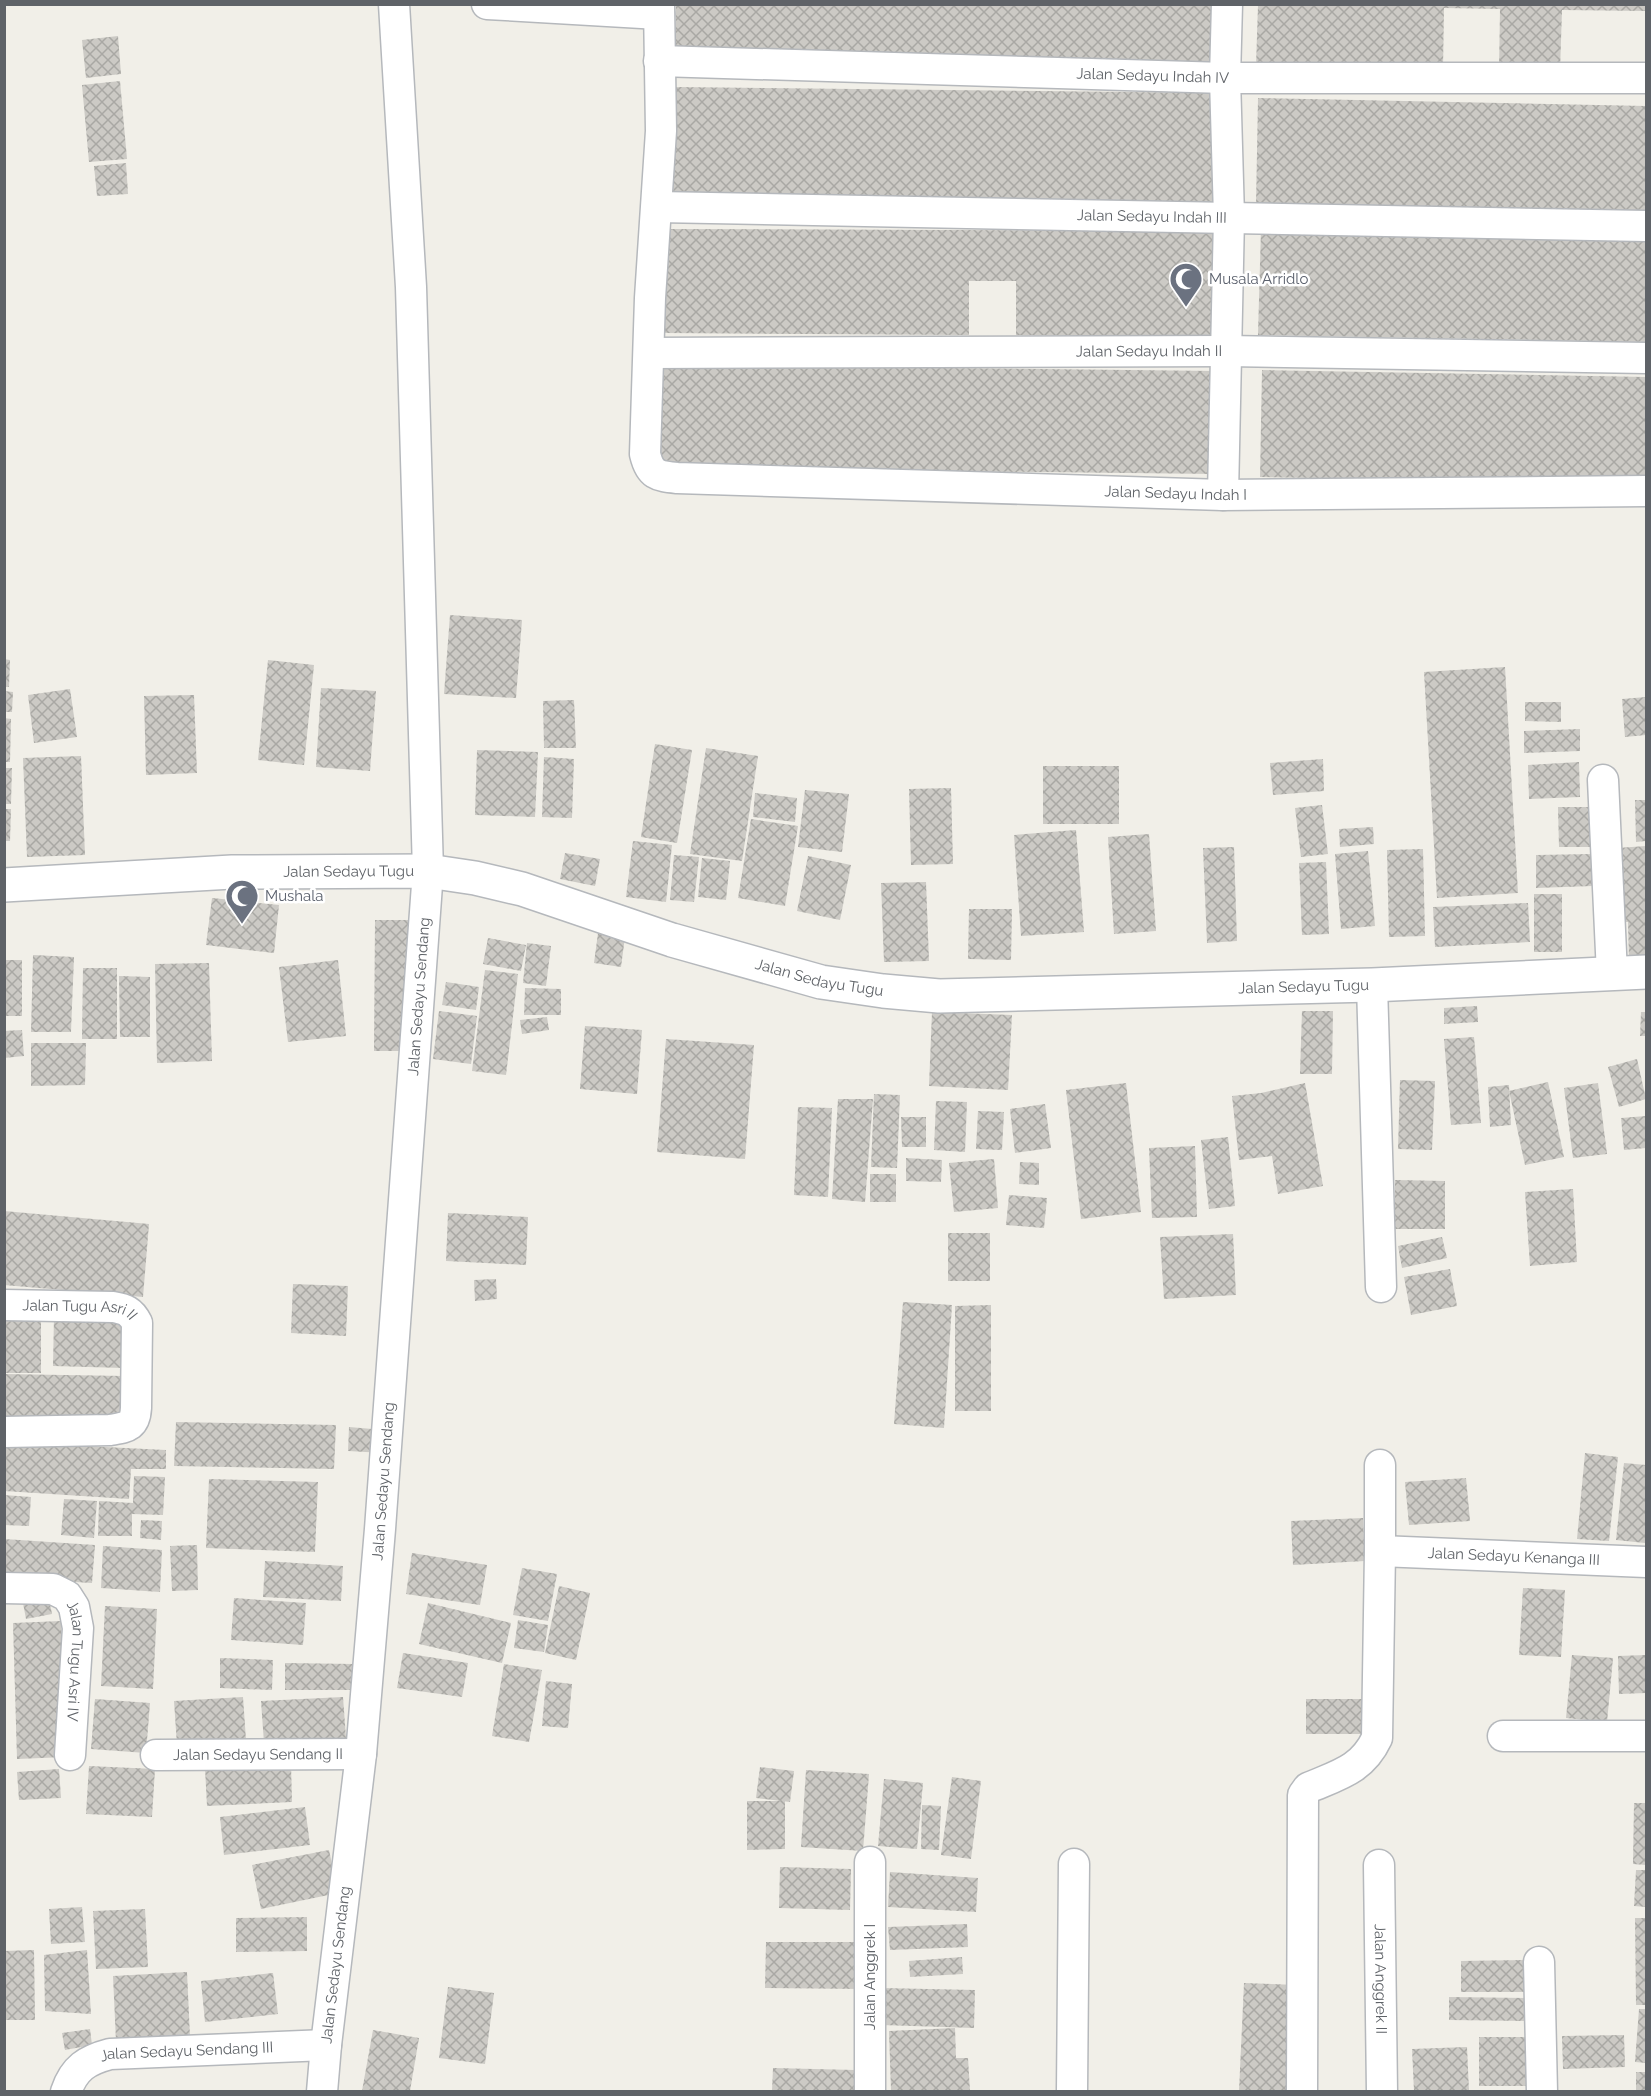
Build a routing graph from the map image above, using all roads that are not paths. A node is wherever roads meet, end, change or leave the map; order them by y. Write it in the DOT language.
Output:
graph roads {
  1 [pos="394,4"];
  2 [pos="487,4"];
  3 [pos="1227,4"];
  4 [pos="659,9"];
  5 [pos="659,61"];
  6 [pos="1225,78"];
  7 [pos="1647,78"];
  8 [pos="657,207"];
  9 [pos="1229,218"];
  10 [pos="1647,225"];
  11 [pos="1227,351"];
  12 [pos="649,353"];
  13 [pos="1647,358"];
  14 [pos="1647,491"];
  15 [pos="1223,495"];
  16 [pos="1603,780"];
  17 [pos="428,871"];
  18 [pos="4,885"];
  19 [pos="1647,972"];
  20 [pos="1612,974"];
  21 [pos="1372,984"];
  22 [pos="1381,1287"];
  23 [pos="4,1305"];
  24 [pos="4,1432"];
  25 [pos="1380,1465"];
  26 [pos="1380,1551"];
  27 [pos="1647,1562"];
  28 [pos="4,1588"];
  29 [pos="1503,1736"];
  30 [pos="1647,1736"];
  31 [pos="361,1754"];
  32 [pos="69,1755"];
  33 [pos="156,1755"];
  34 [pos="870,1862"];
  35 [pos="1074,1864"];
  36 [pos="1379,1865"];
  37 [pos="1539,1962"];
  38 [pos="326,2045"];
  39 [pos="66,2091"];
  40 [pos="322,2091"];
  41 [pos="870,2091"];
  42 [pos="1072,2091"];
  43 [pos="1302,2091"];
  44 [pos="1382,2091"];
  45 [pos="1542,2091"];
  1 -- 17 [label="street, Jalan Sedayu Sendang"];
  2 -- 4 [label="street"];
  3 -- 6 [label="street"];
  4 -- 5 [label="street, Jalan Sedayu Indah I"];
  5 -- 6 [label="street, Jalan Sedayu Indah IV"];
  5 -- 8 [label="street, Jalan Sedayu Indah I"];
  6 -- 7 [label="street, Jalan Sedayu Indah IV"];
  6 -- 9 [label="street"];
  8 -- 9 [label="street, Jalan Sedayu Indah III"];
  8 -- 12 [label="street, Jalan Sedayu Indah I"];
  9 -- 10 [label="street, Jalan Sedayu Indah III"];
  9 -- 11 [label="street"];
  11 -- 12 [label="street, Jalan Sedayu Indah II"];
  11 -- 13 [label="street, Jalan Sedayu Indah II"];
  11 -- 15 [label="street"];
  12 -- 15 [label="street, Jalan Sedayu Indah I"];
  14 -- 15 [label="street, Jalan Sedayu Indah I"];
  16 -- 20 [label="street"];
  17 -- 18 [label="street, Jalan Sedayu Tugu"];
  17 -- 21 [label="street, Jalan Sedayu Tugu"];
  17 -- 31 [label="street, Jalan Sedayu Sendang"];
  19 -- 20 [label="street, Jalan Sedayu Tugu"];
  20 -- 21 [label="street, Jalan Sedayu Tugu"];
  21 -- 22 [label="street"];
  23 -- 24 [label="street, Jalan Tugu Asri II"];
  25 -- 26 [label="street"];
  26 -- 27 [label="street, Jalan Sedayu Kenanga III"];
  26 -- 43 [label="street"];
  28 -- 32 [label="street, Jalan Tugu Asri IV"];
  29 -- 30 [label="street"];
  31 -- 33 [label="street, Jalan Sedayu Sendang II"];
  31 -- 38 [label="street, Jalan Sedayu Sendang"];
  34 -- 41 [label="street, Jalan Anggrek I"];
  35 -- 42 [label="street"];
  36 -- 44 [label="street, Jalan Anggrek II"];
  37 -- 45 [label="street"];
  38 -- 39 [label="street, Jalan Sedayu Sendang III"];
  38 -- 40 [label="street, Jalan Sedayu Sendang"];
}
